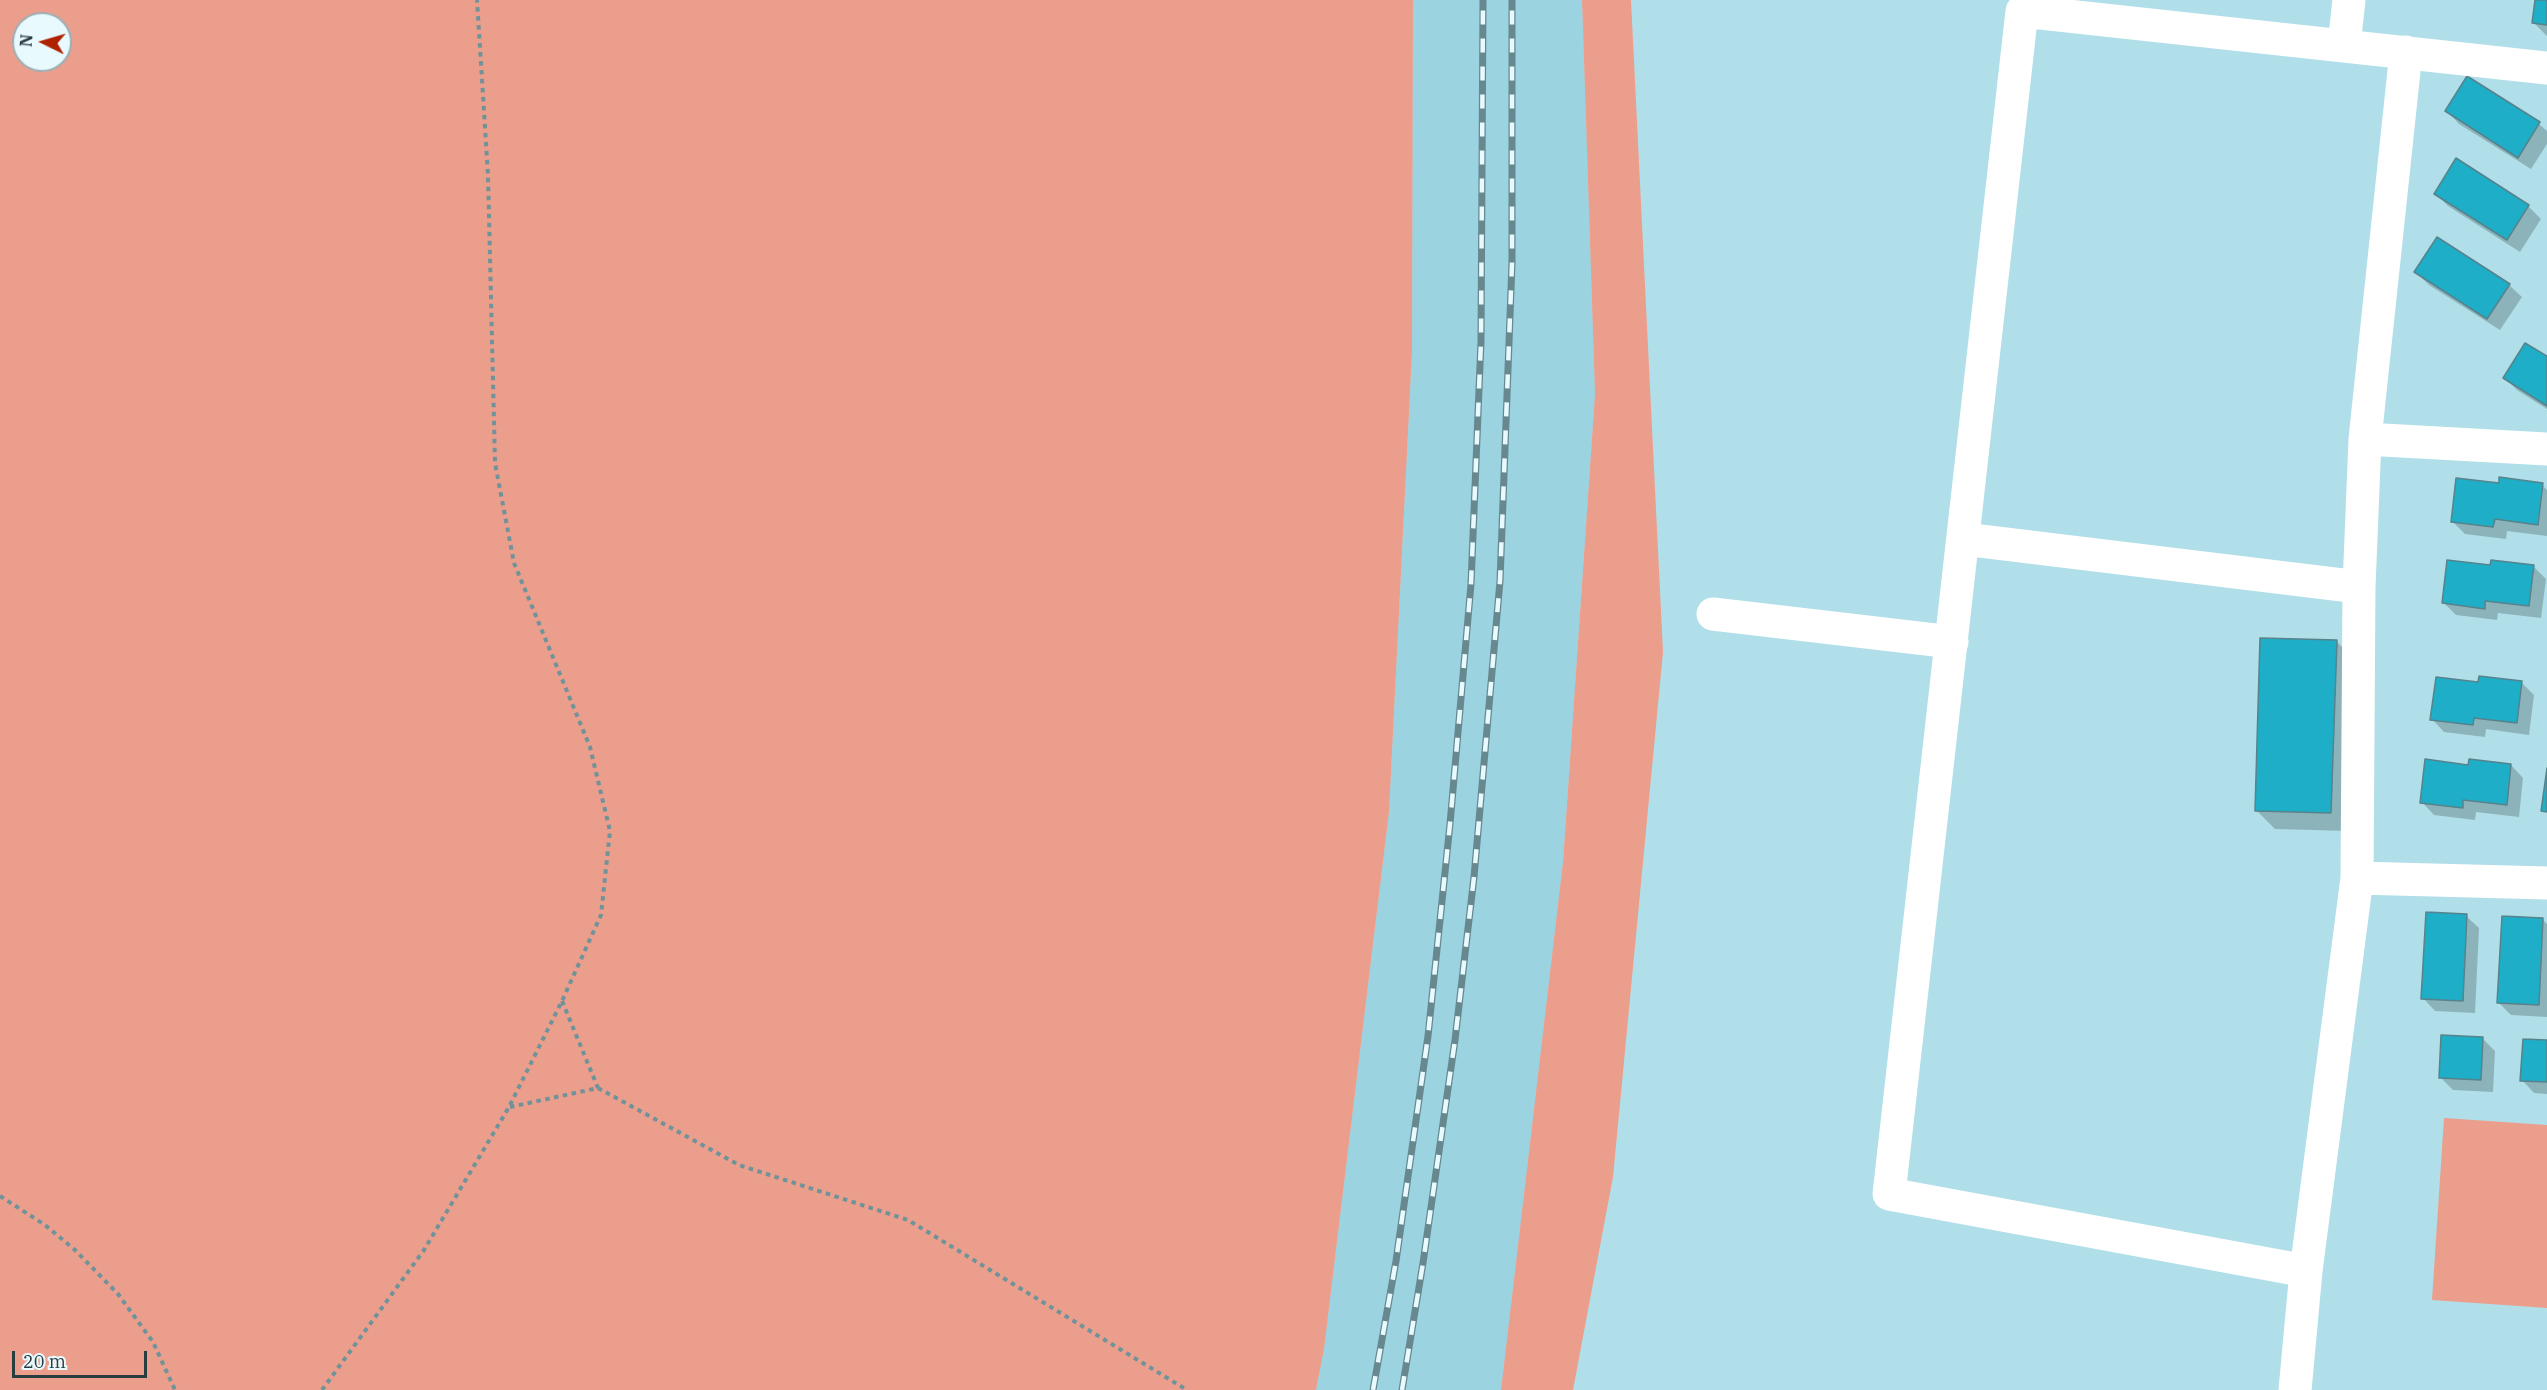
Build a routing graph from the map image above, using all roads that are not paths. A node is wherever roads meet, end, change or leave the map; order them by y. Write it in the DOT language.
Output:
graph roads {
  1 [pos="2349,0"];
  2 [pos="2344,45"];
  3 [pos="2406,52"];
  4 [pos="2547,68"];
  5 [pos="2365,439"];
  6 [pos="2547,449"];
  7 [pos="1964,539"];
  8 [pos="2359,587"];
  9 [pos="1713,614"];
  10 [pos="1952,642"];
  11 [pos="2357,878"];
  12 [pos="2547,883"];
  13 [pos="2306,1271"];
  14 [pos="2295,1390"];
  1 -- 2 [label="lane"];
  2 -- 3 [label="lane"];
  2 -- 7 [label="lane"];
  3 -- 4 [label="lane"];
  3 -- 5 [label="lane"];
  5 -- 6 [label="lane"];
  5 -- 8 [label="lane"];
  7 -- 8 [label="lane"];
  7 -- 10 [label="lane"];
  8 -- 11 [label="lane"];
  9 -- 10 [label="lane"];
  10 -- 13 [label="lane"];
  11 -- 12 [label="lane"];
  11 -- 13 [label="lane"];
  13 -- 14 [label="lane"];
}
